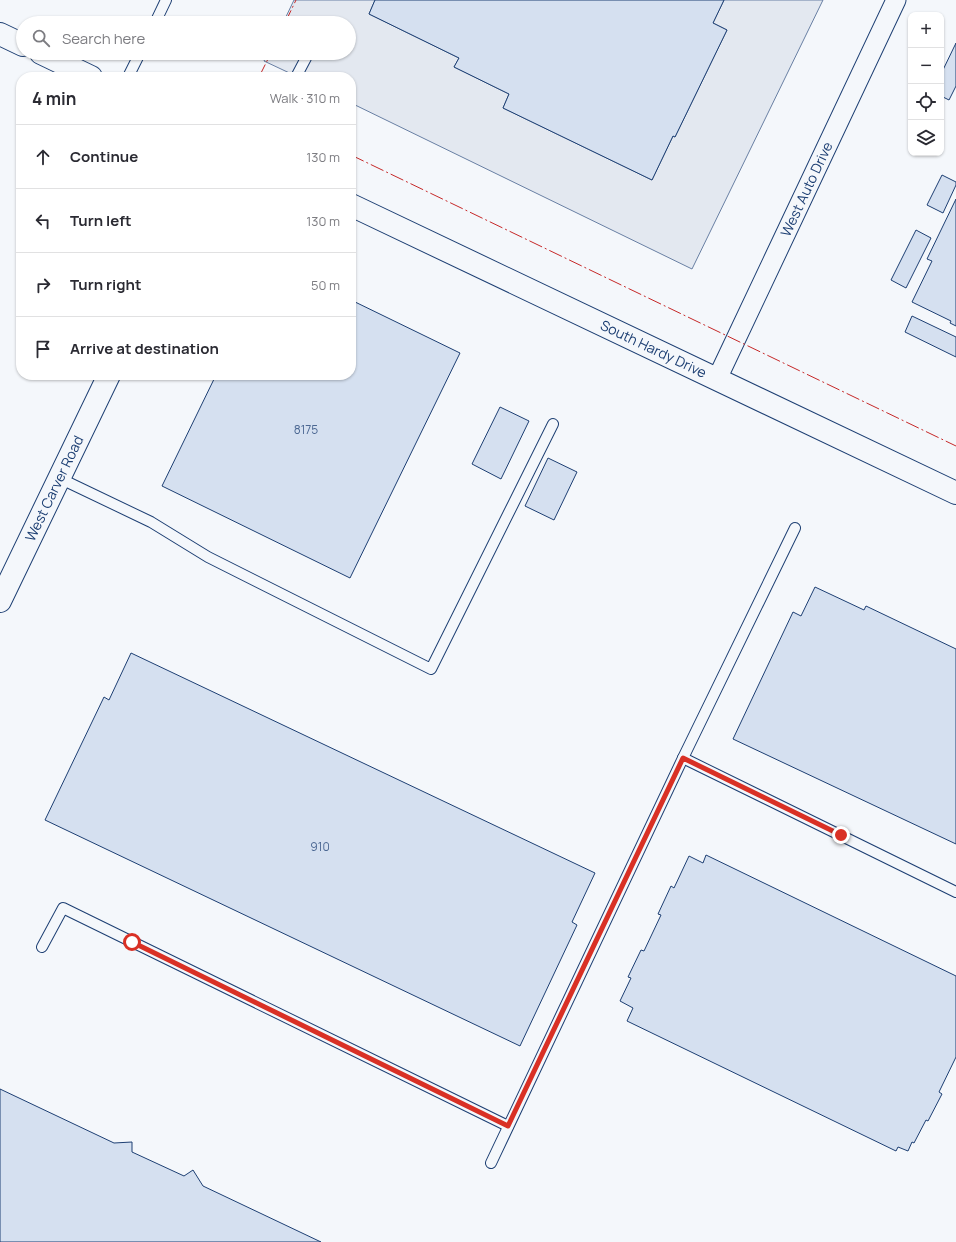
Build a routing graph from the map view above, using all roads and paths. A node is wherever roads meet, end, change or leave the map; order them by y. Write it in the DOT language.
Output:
graph roads {
  1 [pos="166,0"];
  2 [pos="896,0"];
  3 [pos="158,16"];
  4 [pos="0,34"];
  5 [pos="16,42"];
  6 [pos="56,60"];
  7 [pos="136,60"];
  8 [pos="305,60"];
  9 [pos="81,72"];
  10 [pos="130,72"];
  11 [pos="299,72"];
  12 [pos="356,207"];
  13 [pos="717,379"];
  14 [pos="107,380"];
  15 [pos="553,424"];
  16 [pos="59,478"];
  17 [pos="956,493"];
  18 [pos="795,528"];
  19 [pos="0,601"];
  20 [pos="683,758"];
  21 [pos="956,892"];
  22 [pos="42,947"];
  23 [pos="508,1126"];
  24 [pos="491,1163"];
  1 -- 3 [label="lane"];
  2 -- 13 [label="street, West Auto Drive"];
  4 -- 5 [label="street"];
  6 -- 9 [label="street"];
  7 -- 10 [label="lane"];
  8 -- 11 [label="lane"];
  12 -- 13 [label="street, South Hardy Drive"];
  13 -- 17 [label="street, South Hardy Drive"];
  14 -- 16 [label="street, West Carver Road"];
  15 -- 16 [label="lane"];
  16 -- 19 [label="street, West Carver Road"];
  18 -- 20 [label="lane"];
  20 -- 21 [label="lane"];
  20 -- 23 [label="lane"];
  22 -- 23 [label="lane"];
  23 -- 24 [label="lane"];
}
